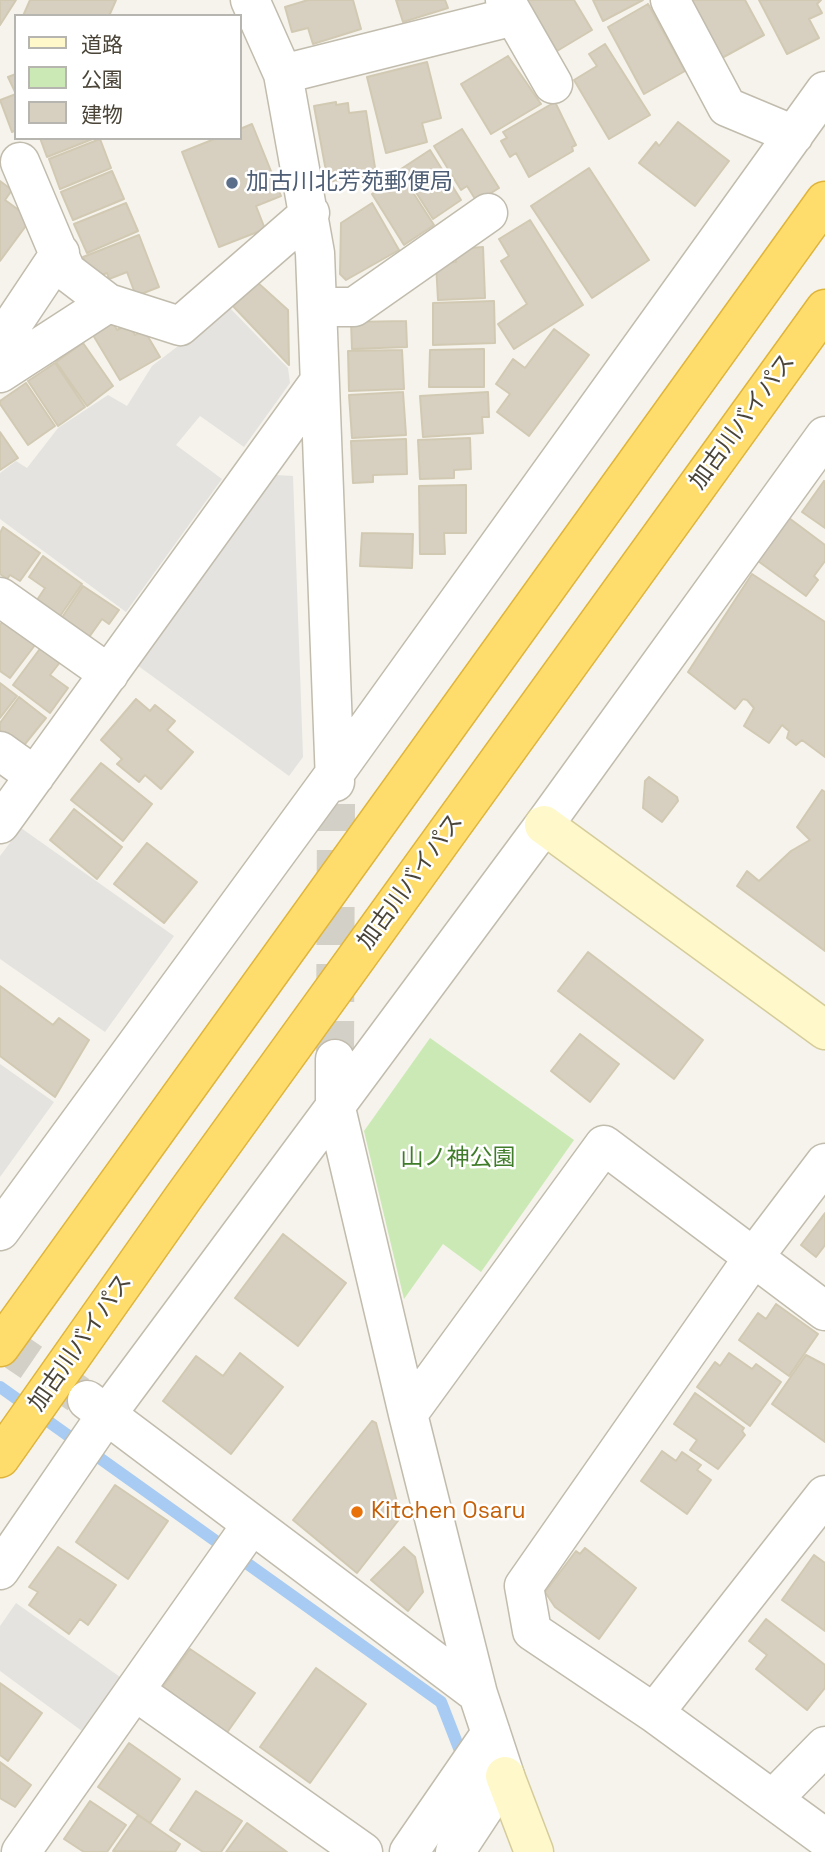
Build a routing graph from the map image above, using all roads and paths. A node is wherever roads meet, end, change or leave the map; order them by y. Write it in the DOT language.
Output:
graph roads {
  1 [pos="250,0"];
  2 [pos="670,0"];
  3 [pos="509,8"];
  4 [pos="282,74"];
  5 [pos="553,84"];
  6 [pos="825,91"];
  7 [pos="793,135"];
  8 [pos="20,162"];
  9 [pos="825,201"];
  10 [pos="310,213"];
  11 [pos="488,213"];
  12 [pos="60,253"];
  13 [pos="108,303"];
  14 [pos="317,307"];
  15 [pos="825,309"];
  16 [pos="0,343"];
  17 [pos="0,373"];
  18 [pos="319,382"];
  19 [pos="825,436"];
  20 [pos="0,597"];
  21 [pos="109,674"];
  22 [pos="0,751"];
  23 [pos="35,776"];
  24 [pos="335,789"];
  25 [pos="0,824"];
  26 [pos="544,825"];
  27 [pos="825,1030"];
  28 [pos="335,1059"];
  29 [pos="335,1104"];
  30 [pos="825,1163"];
  31 [pos="0,1231"];
  32 [pos="753,1258"];
  33 [pos="825,1311"];
  34 [pos="0,1347"];
  35 [pos="97,1407"];
  36 [pos="408,1414"];
  37 [pos="0,1458"];
  38 [pos="825,1494"];
  39 [pos="252,1524"];
  40 [pos="0,1570"];
  41 [pos="135,1691"];
  42 [pos="478,1694"];
  43 [pos="654,1713"];
  44 [pos="491,1733"];
  45 [pos="825,1746"];
  46 [pos="505,1776"];
  47 [pos="774,1798"];
  48 [pos="825,1838"];
  49 [pos="33,1848"];
  50 [pos="363,1852"];
  51 [pos="410,1852"];
  52 [pos="455,1852"];
  53 [pos="534,1852"];
  1 -- 4 [label="street"];
  2 -- 7 [label="street"];
  3 -- 4 [label="street"];
  3 -- 5 [label="street"];
  4 -- 10 [label="street"];
  6 -- 7 [label="street"];
  7 -- 24 [label="street"];
  8 -- 12 [label="street"];
  9 -- 34 [label="highway"];
  10 -- 13 [label="street"];
  10 -- 14 [label="street"];
  11 -- 14 [label="street"];
  12 -- 13 [label="street"];
  12 -- 16 [label="street"];
  13 -- 17 [label="street"];
  14 -- 18 [label="street"];
  15 -- 37 [label="highway, 加古川バイパス"];
  18 -- 21 [label="street"];
  18 -- 24 [label="street"];
  19 -- 26 [label="street"];
  20 -- 21 [label="street"];
  21 -- 23 [label="street"];
  22 -- 23 [label="street"];
  23 -- 25 [label="street"];
  24 -- 31 [label="street"];
  26 -- 27 [label="street"];
  26 -- 29 [label="street"];
  28 -- 29 [label="street"];
  29 -- 35 [label="street"];
  29 -- 36 [label="street"];
  30 -- 32 [label="street"];
  32 -- 33 [label="street"];
  32 -- 36 [label="street"];
  32 -- 43 [label="street"];
  35 -- 39 [label="street"];
  35 -- 40 [label="street"];
  36 -- 42 [label="street"];
  38 -- 43 [label="street"];
  39 -- 41 [label="street"];
  39 -- 42 [label="street"];
  41 -- 49 [label="street"];
  41 -- 50 [label="street"];
  42 -- 44 [label="street"];
  43 -- 47 [label="street"];
  44 -- 46 [label="street"];
  44 -- 51 [label="street"];
  45 -- 47 [label="street"];
  46 -- 52 [label="street"];
  46 -- 53 [label="street"];
  47 -- 48 [label="street"];
}
